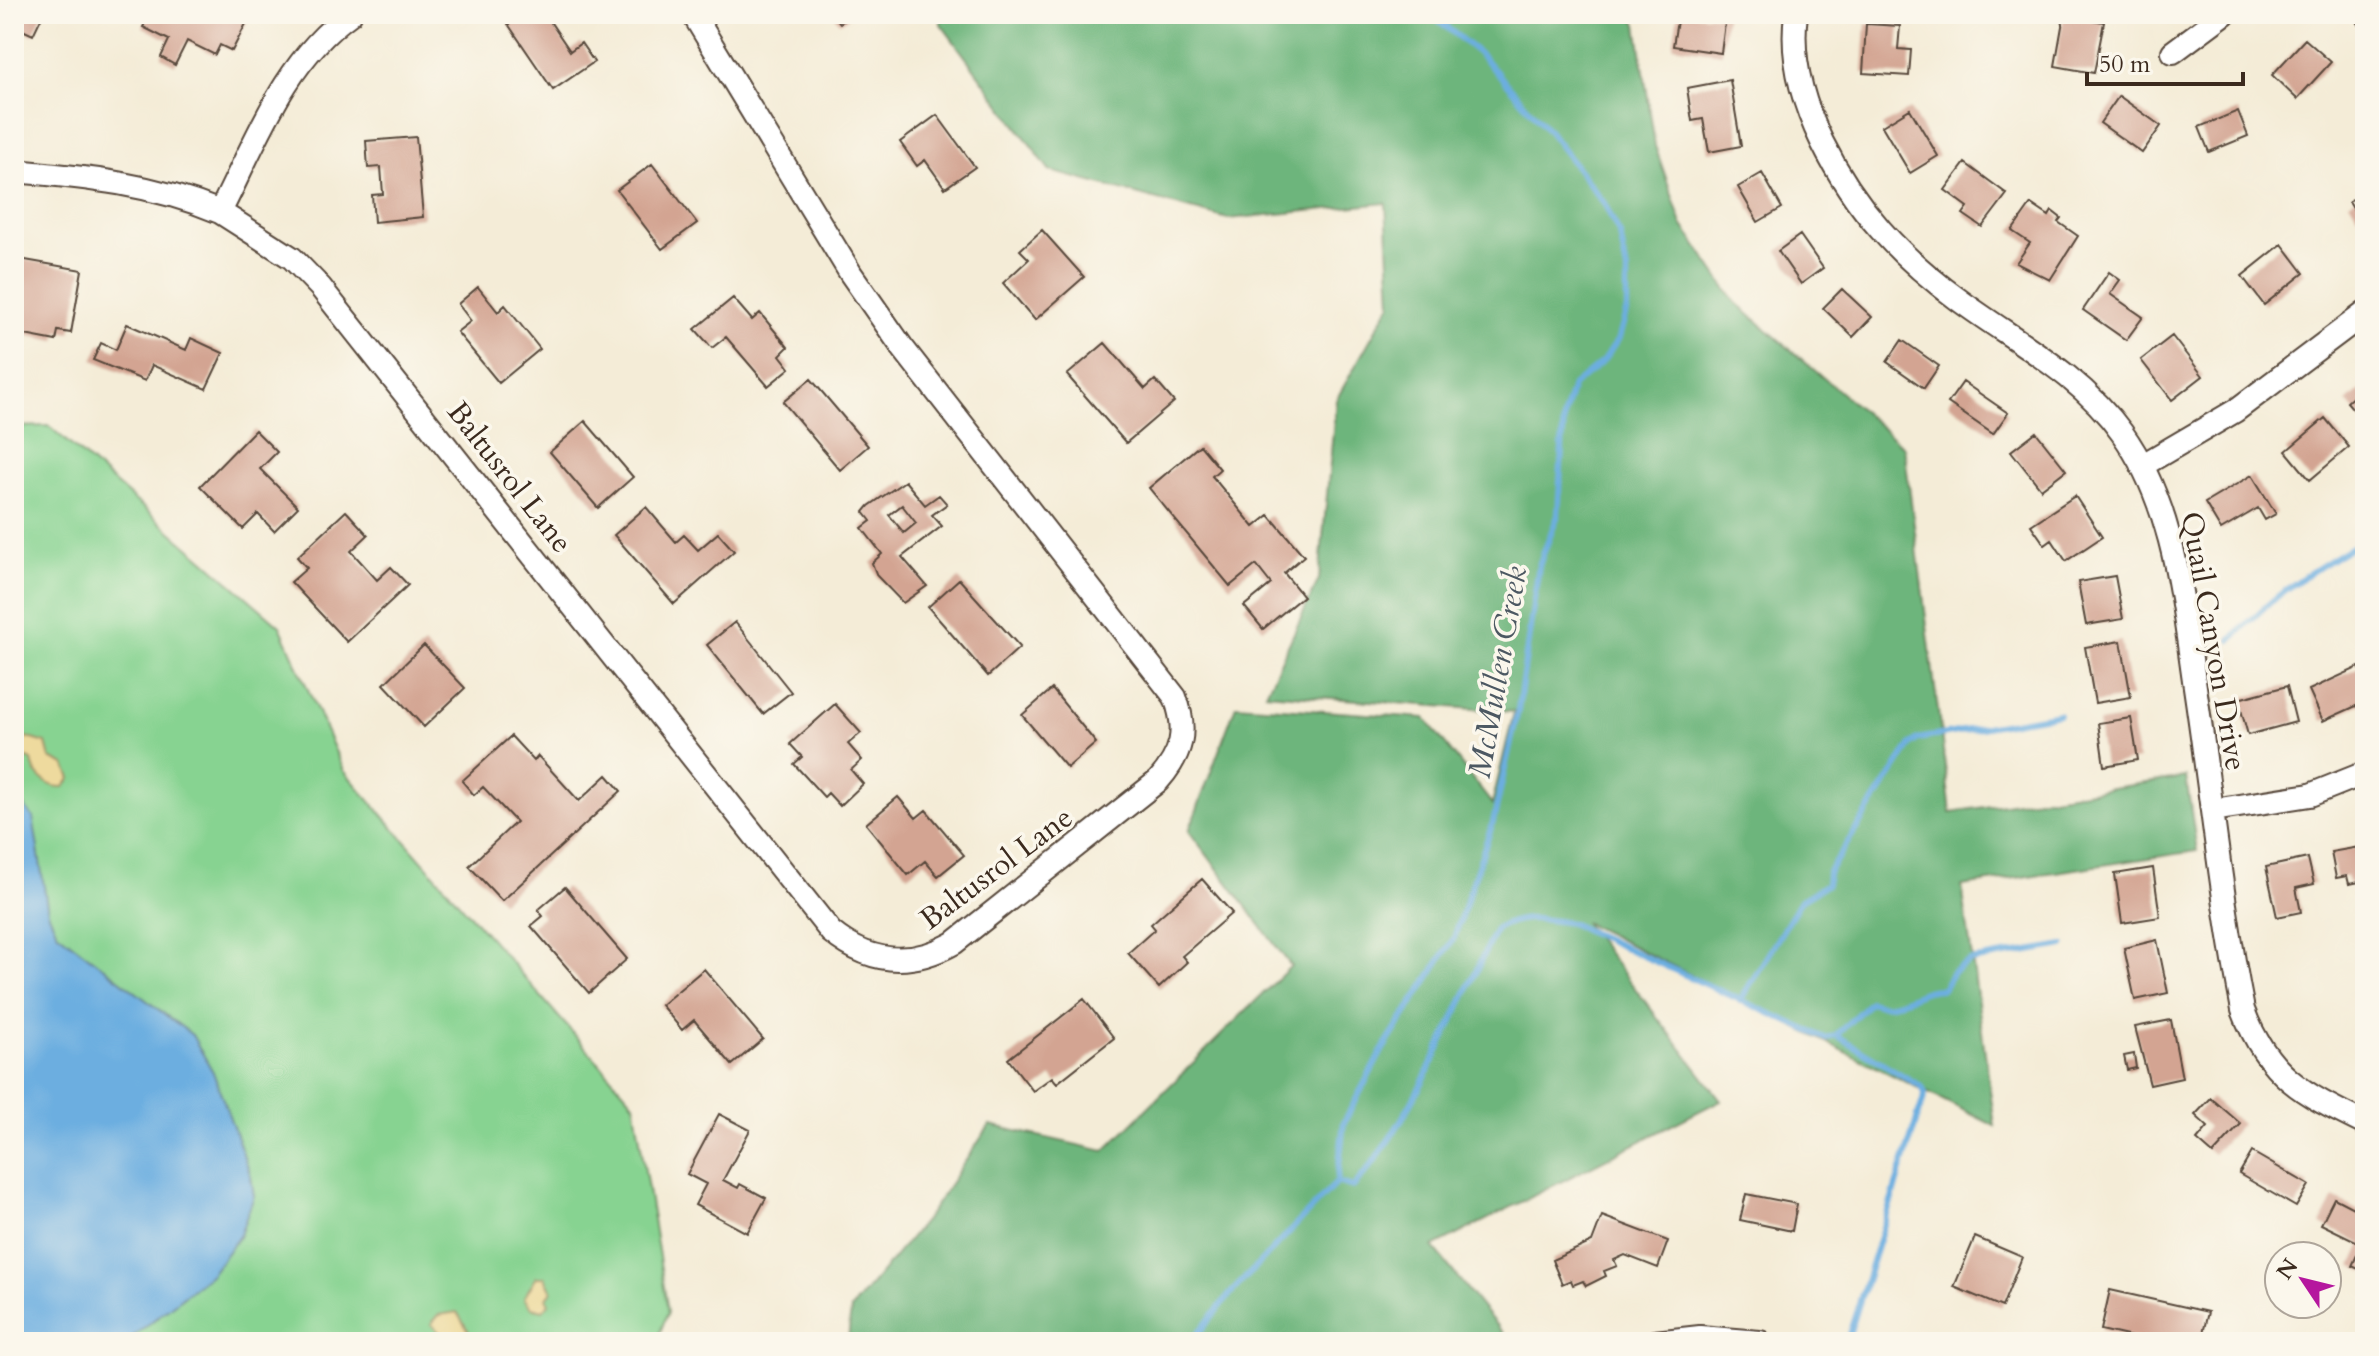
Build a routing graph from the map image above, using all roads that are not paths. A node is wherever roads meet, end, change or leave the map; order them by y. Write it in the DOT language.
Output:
graph roads {
  1 [pos="350,14"];
  2 [pos="693,14"];
  3 [pos="1796,14"];
  4 [pos="2224,14"];
  5 [pos="2173,52"];
  6 [pos="14,171"];
  7 [pos="220,212"];
  8 [pos="2365,313"];
  9 [pos="2143,465"];
  10 [pos="2365,773"];
  11 [pos="2213,810"];
  12 [pos="2365,1124"];
  13 [pos="1655,1342"];
  14 [pos="1760,1342"];
  1 -- 7 [label="street"];
  2 -- 7 [label="street, Baltusrol Lane"];
  3 -- 9 [label="street, Quail Canyon Drive"];
  4 -- 5 [label="street"];
  6 -- 7 [label="street, Baltusrol Lane"];
  8 -- 9 [label="street"];
  9 -- 11 [label="street, Quail Canyon Drive"];
  10 -- 11 [label="street"];
  11 -- 12 [label="street, Quail Canyon Drive"];
  13 -- 14 [label="street"];
}
